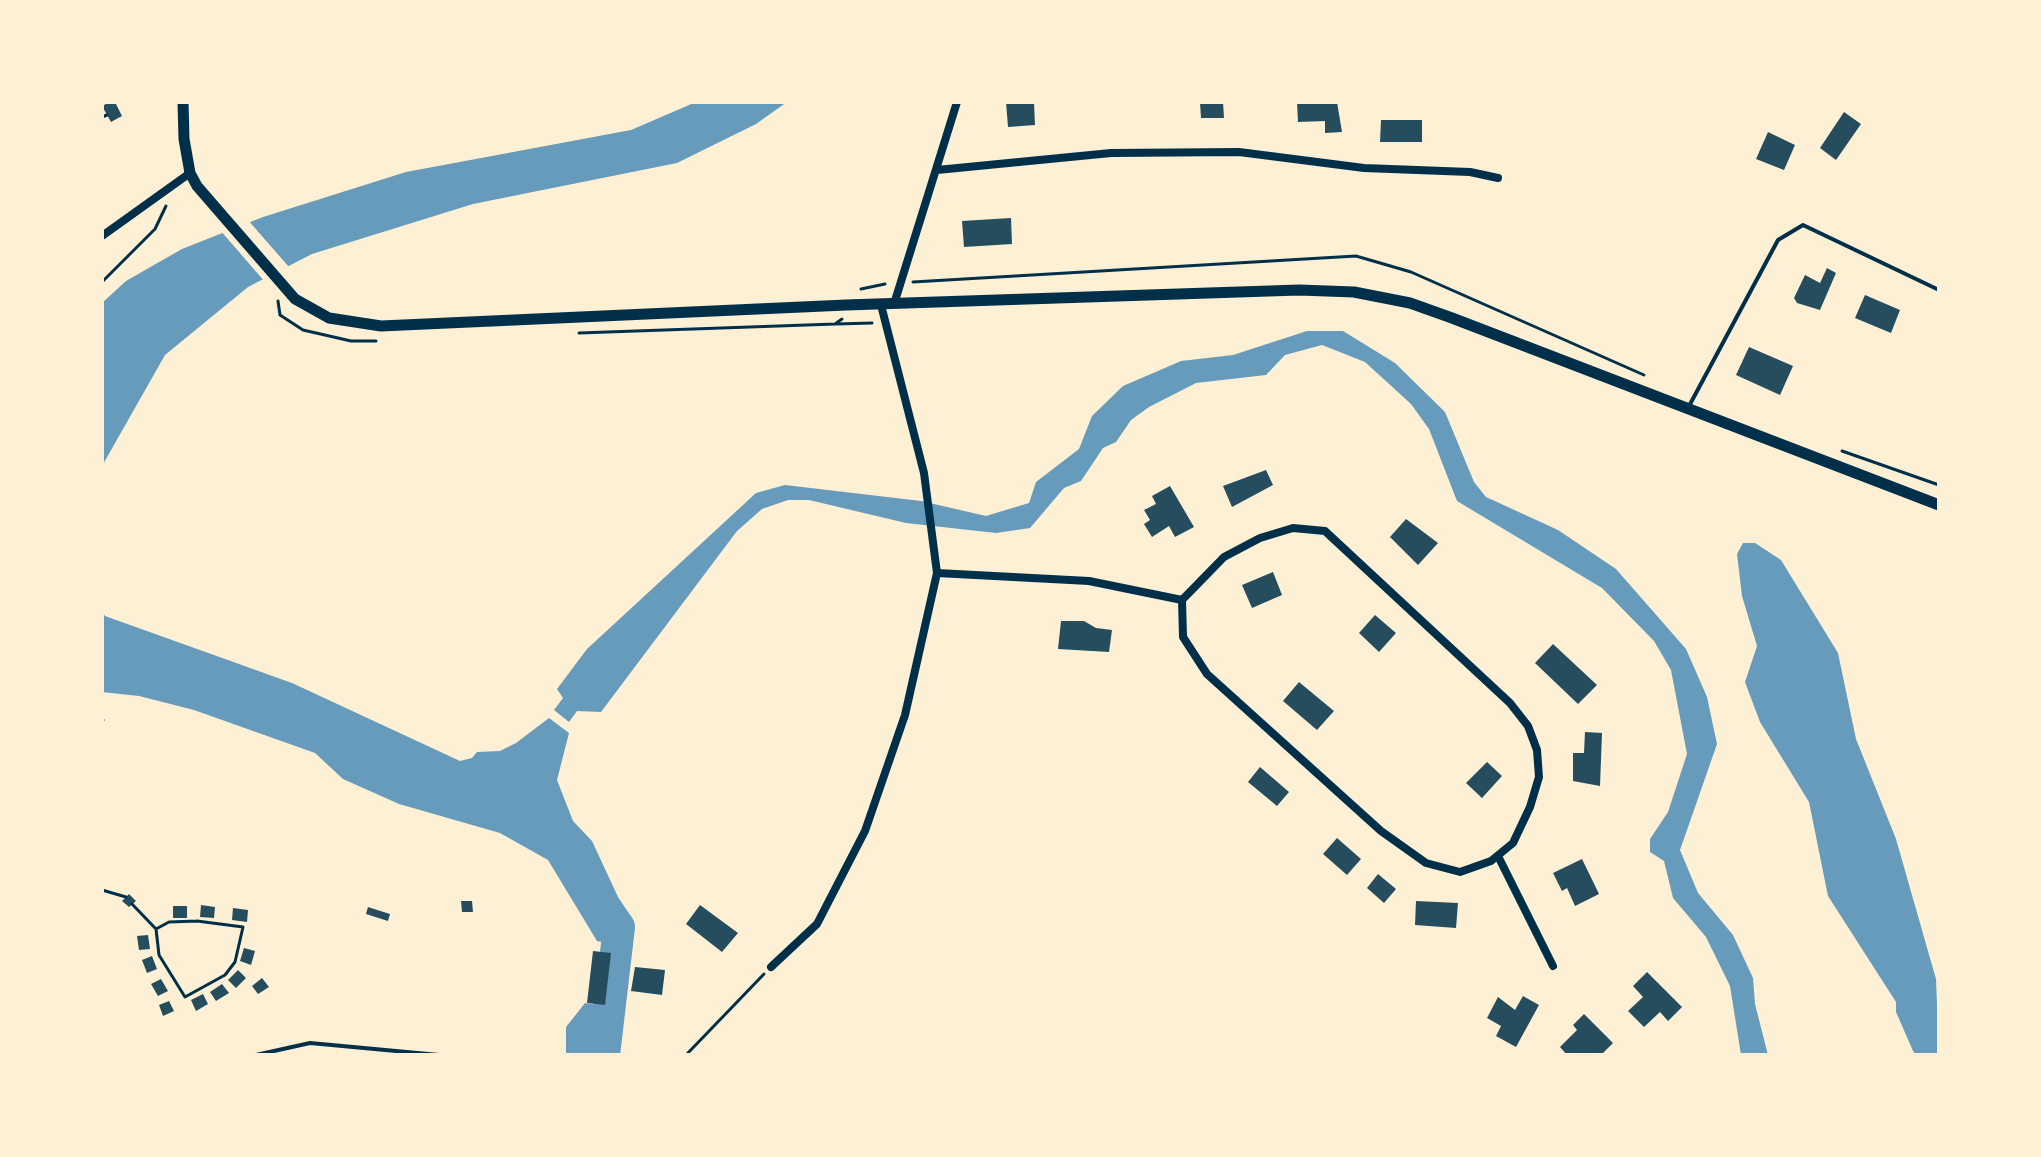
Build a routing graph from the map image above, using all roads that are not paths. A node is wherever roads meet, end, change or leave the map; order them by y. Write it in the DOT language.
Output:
graph roads {
  1 [pos="183,102"];
  2 [pos="957,102"];
  3 [pos="937,170"];
  4 [pos="190,173"];
  5 [pos="1498,178"];
  6 [pos="102,236"];
  7 [pos="1939,290"];
  8 [pos="894,304"];
  9 [pos="881,305"];
  10 [pos="1687,410"];
  11 [pos="1939,505"];
  12 [pos="937,573"];
  13 [pos="1182,600"];
  14 [pos="1498,856"];
  15 [pos="1553,966"];
  16 [pos="771,967"];
  17 [pos="256,1055"];
  18 [pos="439,1055"];
  1 -- 4 [label="street"];
  2 -- 3 [label="street"];
  3 -- 5 [label="street"];
  3 -- 8 [label="street"];
  4 -- 6 [label="street"];
  4 -- 9 [label="street"];
  7 -- 10 [label="lane"];
  8 -- 9 [label="street"];
  8 -- 10 [label="street"];
  9 -- 12 [label="street"];
  10 -- 11 [label="street"];
  12 -- 13 [label="street"];
  12 -- 16 [label="street"];
  13 -- 14 [label="street"];
  13 -- 14 [label="street"];
  14 -- 15 [label="street"];
  17 -- 18 [label="lane"];
}
